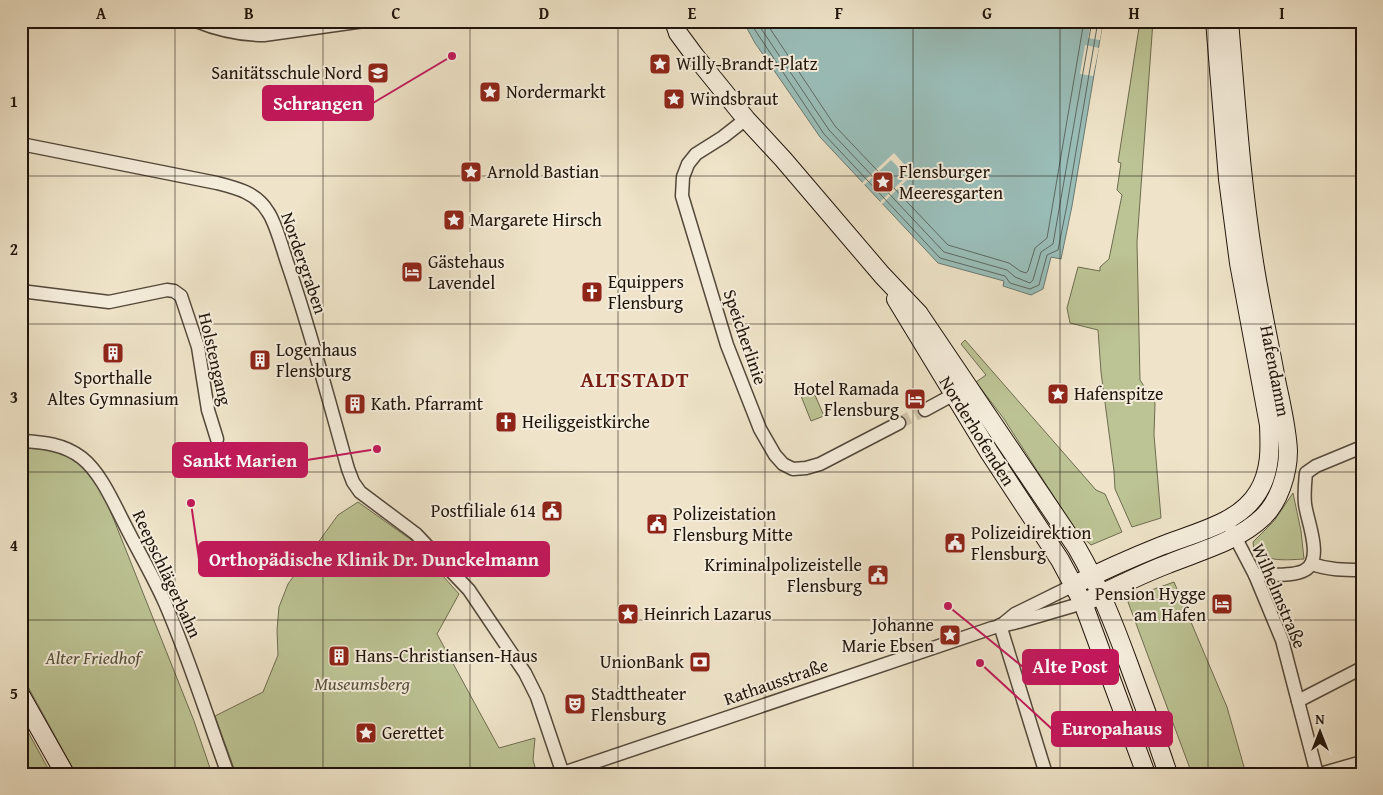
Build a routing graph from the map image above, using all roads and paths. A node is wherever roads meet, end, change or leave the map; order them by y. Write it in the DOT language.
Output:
graph roads {
  1 [pos="364,21"];
  2 [pos="674,21"];
  3 [pos="686,21"];
  4 [pos="1215,21"];
  5 [pos="1229,21"];
  6 [pos="201,23"];
  7 [pos="714,80"];
  8 [pos="746,119"];
  9 [pos="21,144"];
  10 [pos="21,291"];
  11 [pos="961,390"];
  12 [pos="925,410"];
  13 [pos="900,423"];
  14 [pos="217,439"];
  15 [pos="21,441"];
  16 [pos="1362,447"];
  17 [pos="1227,520"];
  18 [pos="1234,537"];
  19 [pos="1312,564"];
  20 [pos="1362,570"];
  21 [pos="1093,575"];
  22 [pos="1255,575"];
  23 [pos="1074,585"];
  24 [pos="1101,594"];
  25 [pos="1083,603"];
  26 [pos="1000,626"];
  27 [pos="1362,668"];
  28 [pos="21,696"];
  29 [pos="1298,701"];
  30 [pos="1362,762"];
  31 [pos="563,773"];
  32 [pos="65,774"];
  33 [pos="228,774"];
  34 [pos="1046,774"];
  35 [pos="1146,774"];
  36 [pos="1168,774"];
  37 [pos="1318,774"];
  1 -- 6 [label="street"];
  2 -- 7 [label="main road"];
  3 -- 7 [label="main road"];
  4 -- 17 [label="main road, Hafendamm"];
  5 -- 18 [label="main road, Hafendamm"];
  7 -- 8 [label="main road, Norderhofenden"];
  8 -- 11 [label="main road, Norderhofenden"];
  8 -- 13 [label="street, Speicherlinie"];
  9 -- 31 [label="street, Nordergraben"];
  10 -- 14 [label="street, Holstengang"];
  11 -- 12 [label="street"];
  11 -- 21 [label="main road, Norderhofenden"];
  11 -- 23 [label="main road, Norderhofenden"];
  15 -- 33 [label="street, Reepschlägerbahn"];
  16 -- 19 [label="street"];
  17 -- 18 [label="street, Wilhelmstraße"];
  17 -- 21 [label="main road, Hafendamm"];
  18 -- 22 [label="street, Wilhelmstraße"];
  18 -- 24 [label="main road, Hafendamm"];
  19 -- 20 [label="street"];
  19 -- 22 [label="street"];
  21 -- 23 [label="main road, Hafendamm"];
  21 -- 24 [label="main road, Norderhofenden"];
  22 -- 29 [label="street, Wilhelmstraße"];
  23 -- 25 [label="main road, Norderhofenden"];
  23 -- 26 [label="street, Rathausstraße"];
  24 -- 25 [label="main road, Hafendamm"];
  24 -- 36 [label="main road, Norderhofenden"];
  25 -- 26 [label="street, Rathausstraße"];
  25 -- 35 [label="main road, Norderhofenden"];
  26 -- 31 [label="street, Rathausstraße"];
  26 -- 34 [label="street"];
  27 -- 29 [label="street"];
  28 -- 32 [label="main road"];
  29 -- 37 [label="street, Wilhelmstraße"];
  30 -- 37 [label="street"];
}
